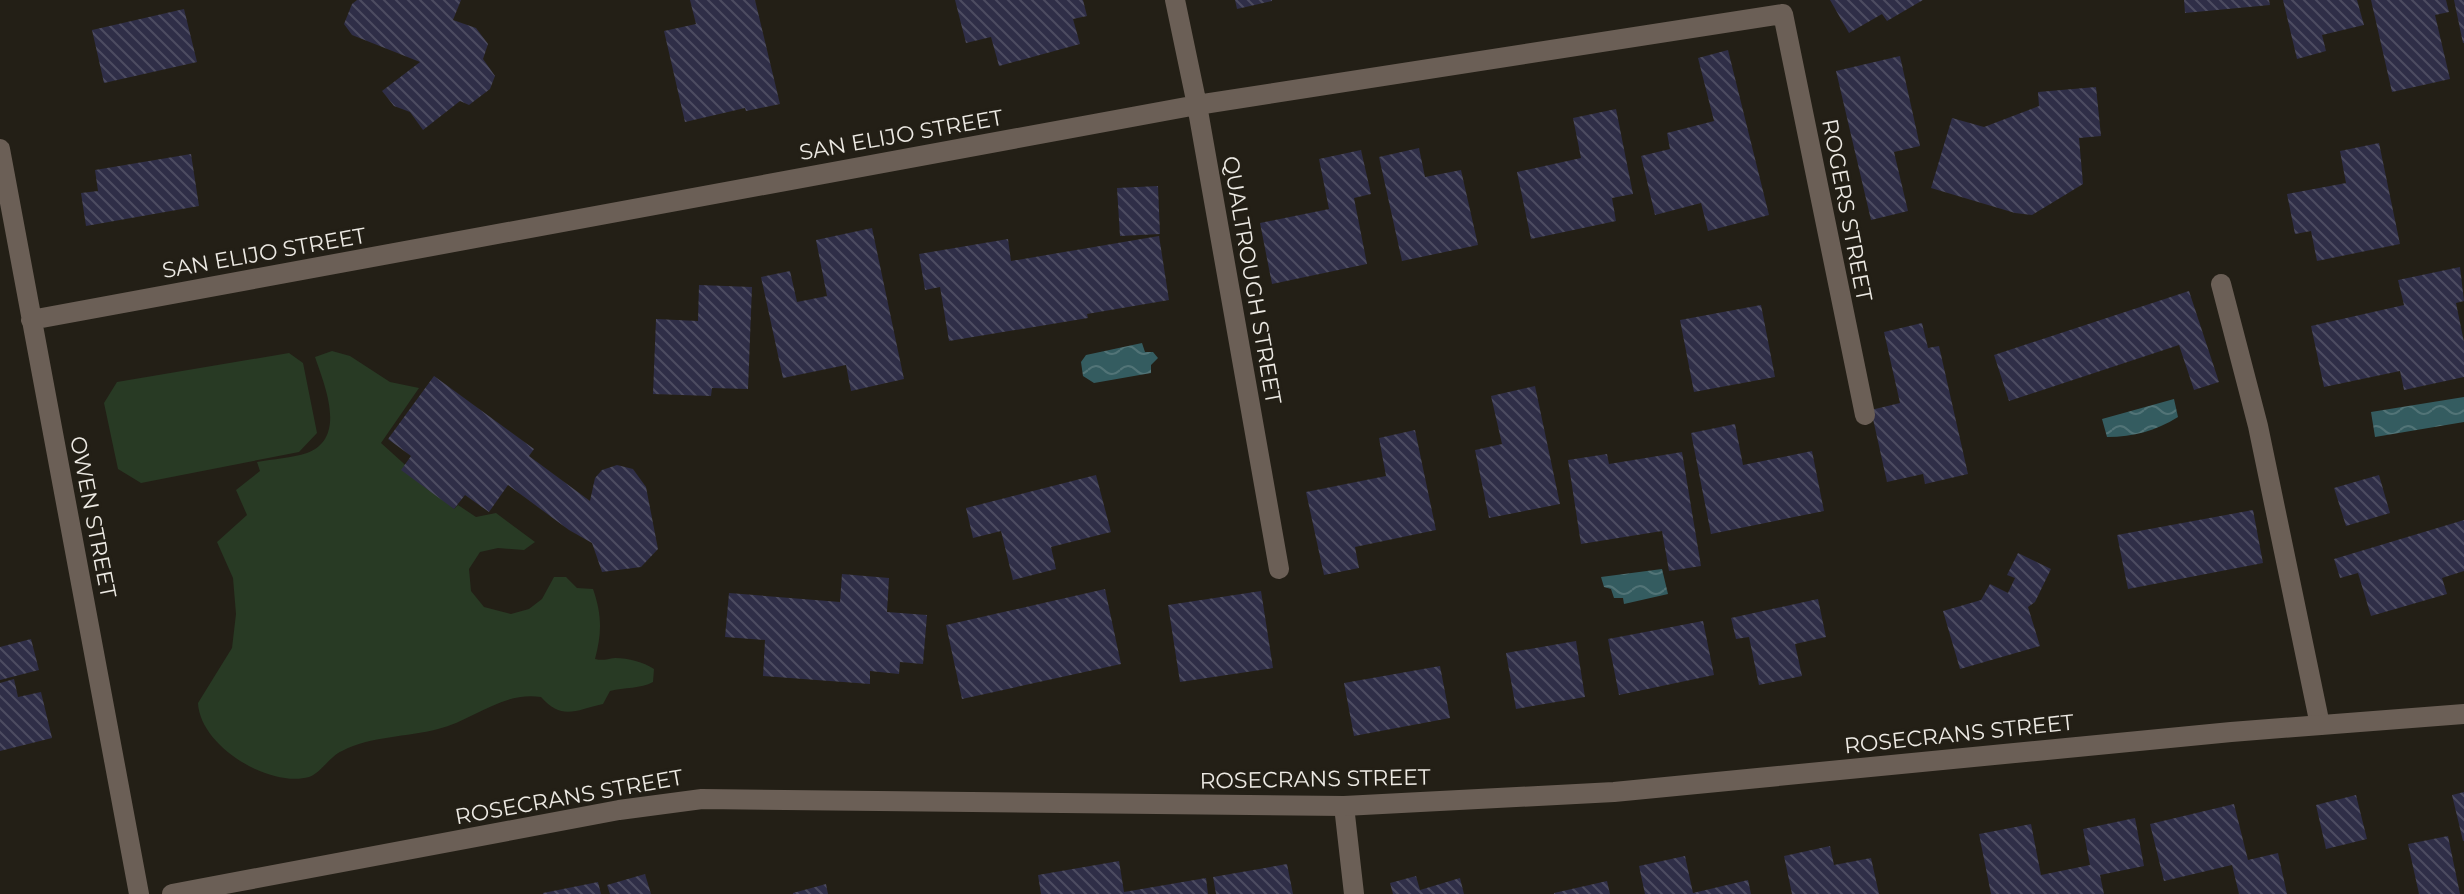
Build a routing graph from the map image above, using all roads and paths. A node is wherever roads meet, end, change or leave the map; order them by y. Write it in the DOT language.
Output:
graph roads {
  1 [pos="1175,0"];
  2 [pos="1783,14"];
  3 [pos="1197,105"];
  4 [pos="0,149"];
  5 [pos="2221,284"];
  6 [pos="31,320"];
  7 [pos="1865,415"];
  8 [pos="1279,569"];
  9 [pos="2464,714"];
  10 [pos="2320,725"];
  11 [pos="1344,806"];
  12 [pos="139,894"];
  13 [pos="172,894"];
  14 [pos="1354,894"];
  1 -- 3 [label="street, QUALTROUGH STREET"];
  2 -- 3 [label="street, SAN ELIJO STREET"];
  2 -- 7 [label="street, ROGERS STREET"];
  3 -- 6 [label="street, SAN ELIJO STREET"];
  3 -- 8 [label="street, QUALTROUGH STREET"];
  4 -- 6 [label="street, OWEN STREET"];
  5 -- 10 [label="street"];
  6 -- 12 [label="street, OWEN STREET"];
  9 -- 10 [label="street, ROSECRANS STREET"];
  10 -- 11 [label="street, ROSECRANS STREET"];
  11 -- 13 [label="street, ROSECRANS STREET"];
  11 -- 14 [label="street"];
}
